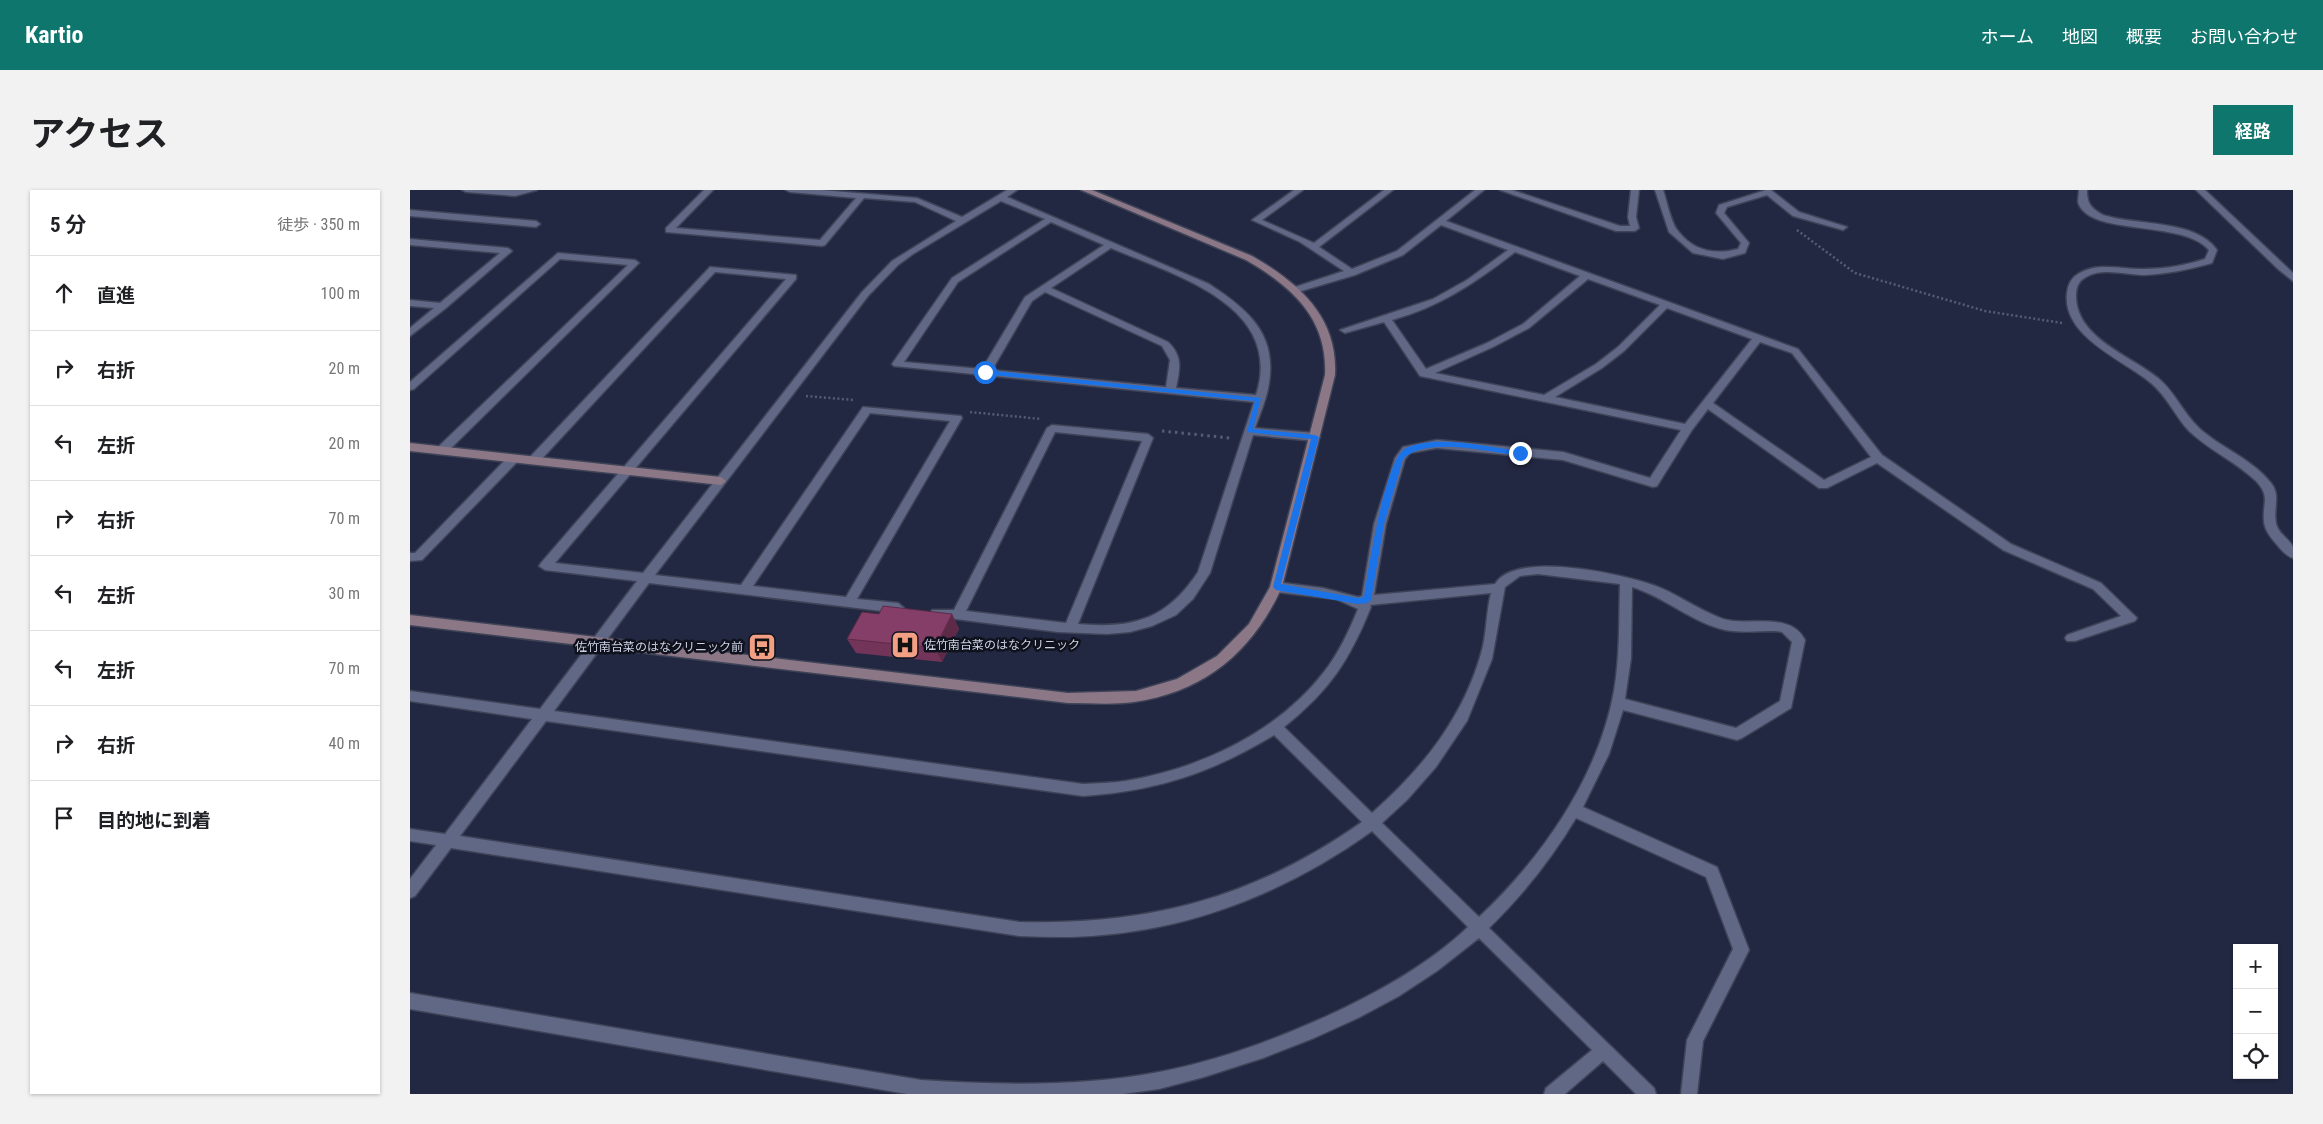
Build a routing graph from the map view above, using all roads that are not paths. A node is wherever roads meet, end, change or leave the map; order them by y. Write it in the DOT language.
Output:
graph roads {
  1 [pos="466,190"];
  2 [pos="533,190"];
  3 [pos="709,190"];
  4 [pos="790,190"];
  5 [pos="1013,190"];
  6 [pos="1085,190"];
  7 [pos="1299,190"];
  8 [pos="1389,190"];
  9 [pos="1480,190"];
  10 [pos="1504,190"];
  11 [pos="1635,190"];
  12 [pos="1659,190"];
  13 [pos="2083,190"];
  14 [pos="2200,190"];
  15 [pos="862,196"];
  16 [pos="1000,197"];
  17 [pos="410,213"];
  18 [pos="1051,219"];
  19 [pos="961,220"];
  20 [pos="1440,222"];
  21 [pos="536,224"];
  22 [pos="1843,227"];
  23 [pos="410,242"];
  24 [pos="1110,244"];
  25 [pos="1314,247"];
  26 [pos="1514,249"];
  27 [pos="1352,273"];
  28 [pos="1587,276"];
  29 [pos="2293,278"];
  30 [pos="1043,288"];
  31 [pos="1295,290"];
  32 [pos="410,303"];
  33 [pos="1666,304"];
  34 [pos="443,306"];
  35 [pos="1386,319"];
  36 [pos="1345,330"];
  37 [pos="410,334"];
  38 [pos="1758,338"];
  39 [pos="985,372"];
  40 [pos="1424,374"];
  41 [pos="410,387"];
  42 [pos="1170,391"];
  43 [pos="1545,398"];
  44 [pos="1259,399"];
  45 [pos="1707,403"];
  46 [pos="1688,428"];
  47 [pos="1249,431"];
  48 [pos="1315,437"];
  49 [pos="410,447"];
  50 [pos="441,451"];
  51 [pos="1878,458"];
  52 [pos="512,459"];
  53 [pos="533,461"];
  54 [pos="627,471"];
  55 [pos="721,481"];
  56 [pos="2293,554"];
  57 [pos="410,557"];
  58 [pos="647,577"];
  59 [pos="1626,580"];
  60 [pos="1276,587"];
  61 [pos="1498,588"];
  62 [pos="744,590"];
  63 [pos="1363,600"];
  64 [pos="849,602"];
  65 [pos="909,609"];
  66 [pos="928,612"];
  67 [pos="958,615"];
  68 [pos="410,620"];
  69 [pos="1070,628"];
  70 [pos="2072,638"];
  71 [pos="598,641"];
  72 [pos="410,696"];
  73 [pos="1618,703"];
  74 [pos="542,716"];
  75 [pos="1275,727"];
  76 [pos="1574,810"];
  77 [pos="1373,823"];
  78 [pos="410,835"];
  79 [pos="448,840"];
  80 [pos="410,891"];
  81 [pos="1480,928"];
  82 [pos="410,1001"];
  83 [pos="1604,1050"];
  84 [pos="1552,1094"];
  85 [pos="1648,1094"];
  86 [pos="1689,1094"];
  1 -- 2 [label="street"];
  3 -- 15 [label="street"];
  4 -- 15 [label="street"];
  5 -- 16 [label="street"];
  6 -- 31 [label="street"];
  7 -- 25 [label="street"];
  8 -- 25 [label="street"];
  9 -- 20 [label="street"];
  10 -- 11 [label="street"];
  12 -- 22 [label="street"];
  13 -- 56 [label="street"];
  14 -- 29 [label="street"];
  15 -- 19 [label="street"];
  16 -- 18 [label="street"];
  16 -- 19 [label="street"];
  17 -- 21 [label="street"];
  18 -- 24 [label="street"];
  18 -- 39 [label="street"];
  19 -- 55 [label="street"];
  20 -- 26 [label="street"];
  20 -- 27 [label="street"];
  23 -- 34 [label="street"];
  24 -- 30 [label="street"];
  24 -- 44 [label="street"];
  25 -- 27 [label="street"];
  26 -- 28 [label="street"];
  26 -- 35 [label="street"];
  27 -- 31 [label="street"];
  28 -- 33 [label="street"];
  28 -- 40 [label="street"];
  30 -- 39 [label="street"];
  30 -- 42 [label="street"];
  31 -- 48 [label="street"];
  32 -- 34 [label="street"];
  33 -- 38 [label="street"];
  33 -- 43 [label="street"];
  34 -- 37 [label="street"];
  35 -- 36 [label="street"];
  35 -- 40 [label="street"];
  38 -- 45 [label="street"];
  38 -- 51 [label="street"];
  39 -- 42 [label="street"];
  40 -- 43 [label="street"];
  41 -- 50 [label="street"];
  42 -- 44 [label="street"];
  43 -- 46 [label="street"];
  44 -- 47 [label="street"];
  45 -- 46 [label="street"];
  45 -- 51 [label="street"];
  46 -- 63 [label="street"];
  47 -- 48 [label="street"];
  47 -- 69 [label="street"];
  48 -- 60 [label="street"];
  49 -- 50 [label="street"];
  50 -- 52 [label="street"];
  51 -- 70 [label="street"];
  52 -- 53 [label="street"];
  52 -- 57 [label="street"];
  53 -- 54 [label="street"];
  53 -- 54 [label="street"];
  54 -- 55 [label="street"];
  54 -- 58 [label="street"];
  55 -- 58 [label="street"];
  58 -- 62 [label="street"];
  58 -- 71 [label="street"];
  59 -- 61 [label="street"];
  59 -- 73 [label="street"];
  59 -- 73 [label="street"];
  60 -- 63 [label="street"];
  60 -- 71 [label="street"];
  61 -- 63 [label="street"];
  61 -- 77 [label="street"];
  62 -- 64 [label="street"];
  62 -- 64 [label="street"];
  63 -- 75 [label="street"];
  64 -- 65 [label="street"];
  66 -- 67 [label="street"];
  67 -- 69 [label="street"];
  67 -- 69 [label="street"];
  68 -- 71 [label="street"];
  71 -- 74 [label="street"];
  72 -- 74 [label="street"];
  73 -- 76 [label="street"];
  74 -- 75 [label="street"];
  74 -- 79 [label="street"];
  75 -- 77 [label="street"];
  76 -- 81 [label="street"];
  76 -- 86 [label="street"];
  77 -- 79 [label="street"];
  77 -- 81 [label="street"];
  78 -- 79 [label="street"];
  79 -- 80 [label="street"];
  81 -- 82 [label="street"];
  81 -- 83 [label="street"];
  83 -- 84 [label="street"];
  83 -- 85 [label="street"];
}
